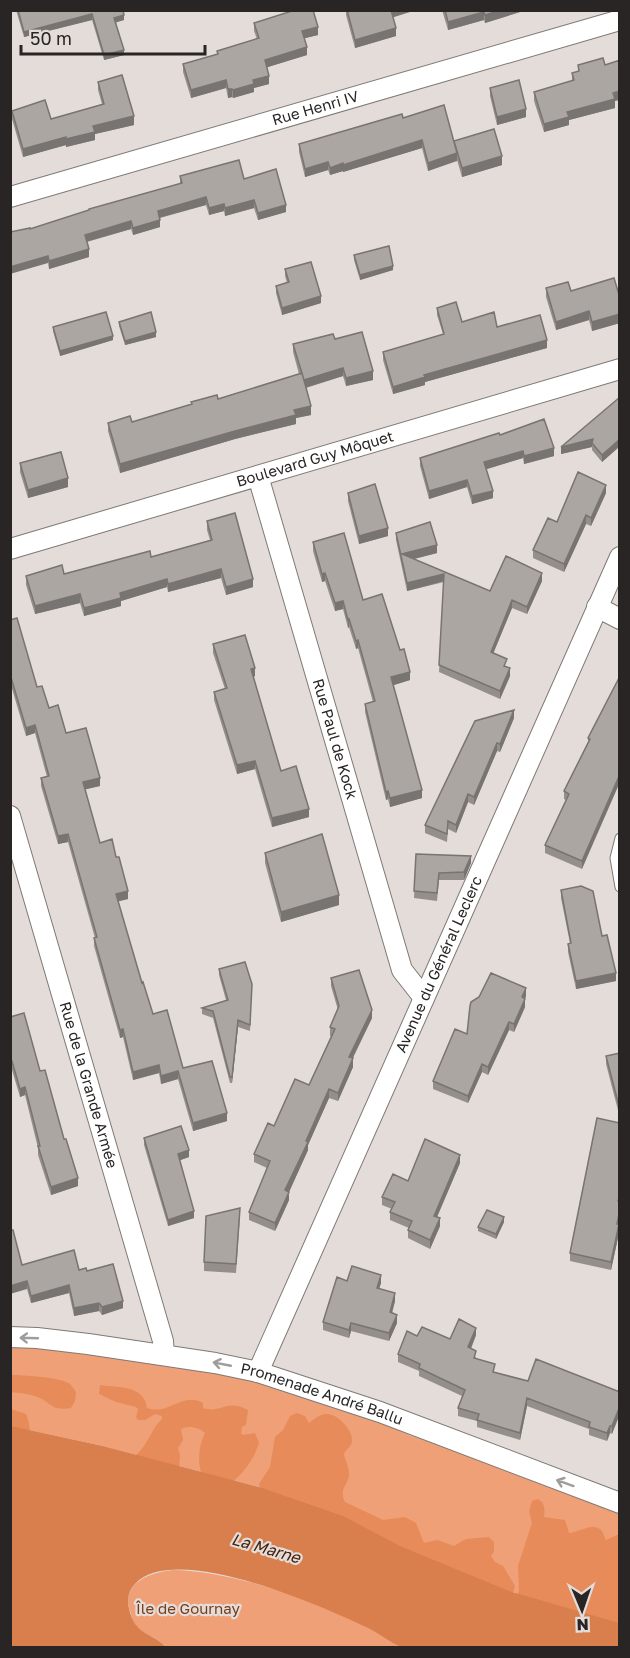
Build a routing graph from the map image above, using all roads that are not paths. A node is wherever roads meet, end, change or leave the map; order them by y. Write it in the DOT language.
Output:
graph roads {
  1 [pos="620,20"];
  2 [pos="10,197"];
  3 [pos="620,369"];
  4 [pos="258,476"];
  5 [pos="10,549"];
  6 [pos="620,557"];
  7 [pos="597,607"];
  8 [pos="620,619"];
  9 [pos="10,816"];
  10 [pos="620,838"];
  11 [pos="620,887"];
  12 [pos="424,998"];
  13 [pos="10,1337"];
  14 [pos="164,1355"];
  15 [pos="258,1372"];
  16 [pos="620,1503"];
  1 -- 2 [label="street, Rue Henri IV"];
  3 -- 4 [label="street, Boulevard Guy Môquet"];
  4 -- 5 [label="street, Boulevard Guy Môquet"];
  4 -- 12 [label="street, Rue Paul de Kock"];
  6 -- 7 [label="street, Avenue du Général Leclerc"];
  7 -- 8 [label="street"];
  7 -- 12 [label="street, Avenue du Général Leclerc"];
  9 -- 14 [label="street, Rue de la Grande Armée"];
  10 -- 11 [label="lane"];
  12 -- 15 [label="street, Avenue du Général Leclerc"];
  14 -- 13 [label="street, Promenade André Ballu, one-way"];
  15 -- 14 [label="street, Promenade André Ballu, one-way"];
  16 -- 15 [label="street, Promenade André Ballu, one-way"];
}
